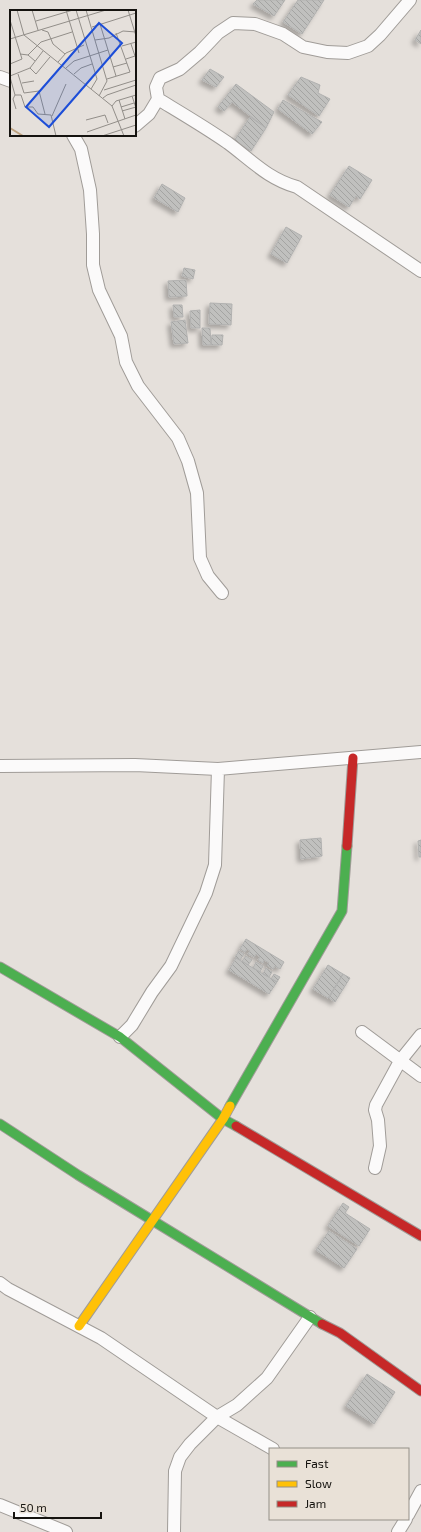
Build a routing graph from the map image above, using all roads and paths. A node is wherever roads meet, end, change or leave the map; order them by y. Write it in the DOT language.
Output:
graph roads {
  1 [pos="410,0"];
  2 [pos="0,77"];
  3 [pos="10,81"];
  4 [pos="158,99"];
  5 [pos="136,125"];
  6 [pos="74,136"];
  7 [pos="421,270"];
  8 [pos="222,593"];
  9 [pos="421,752"];
  10 [pos="353,758"];
  11 [pos="0,766"];
  12 [pos="218,769"];
  13 [pos="0,967"];
  14 [pos="362,1032"];
  15 [pos="421,1035"];
  16 [pos="120,1037"];
  17 [pos="400,1061"];
  18 [pos="421,1076"];
  19 [pos="223,1119"];
  20 [pos="0,1124"];
  21 [pos="375,1168"];
  22 [pos="152,1220"];
  23 [pos="421,1236"];
  24 [pos="0,1283"];
  25 [pos="310,1317"];
  26 [pos="79,1326"];
  27 [pos="421,1391"];
  28 [pos="217,1417"];
  29 [pos="271,1448"];
  30 [pos="421,1491"];
  31 [pos="0,1505"];
  32 [pos="409,1511"];
  33 [pos="66,1532"];
  34 [pos="174,1532"];
  1 -- 4 [label="street"];
  2 -- 3 [label="street"];
  4 -- 5 [label="street"];
  4 -- 7 [label="street"];
  6 -- 8 [label="street"];
  9 -- 10 [label="street"];
  10 -- 12 [label="street"];
  10 -- 19 [label="street"];
  11 -- 12 [label="street"];
  12 -- 16 [label="street"];
  13 -- 16 [label="street"];
  14 -- 17 [label="street"];
  15 -- 17 [label="street"];
  16 -- 19 [label="street"];
  17 -- 18 [label="street"];
  17 -- 21 [label="street"];
  19 -- 22 [label="street"];
  19 -- 23 [label="street"];
  20 -- 22 [label="street"];
  22 -- 25 [label="street"];
  22 -- 26 [label="street"];
  24 -- 26 [label="street"];
  25 -- 27 [label="street"];
  25 -- 28 [label="street"];
  26 -- 28 [label="street"];
  28 -- 29 [label="street"];
  28 -- 34 [label="street"];
  30 -- 32 [label="street"];
  31 -- 33 [label="street"];
}
